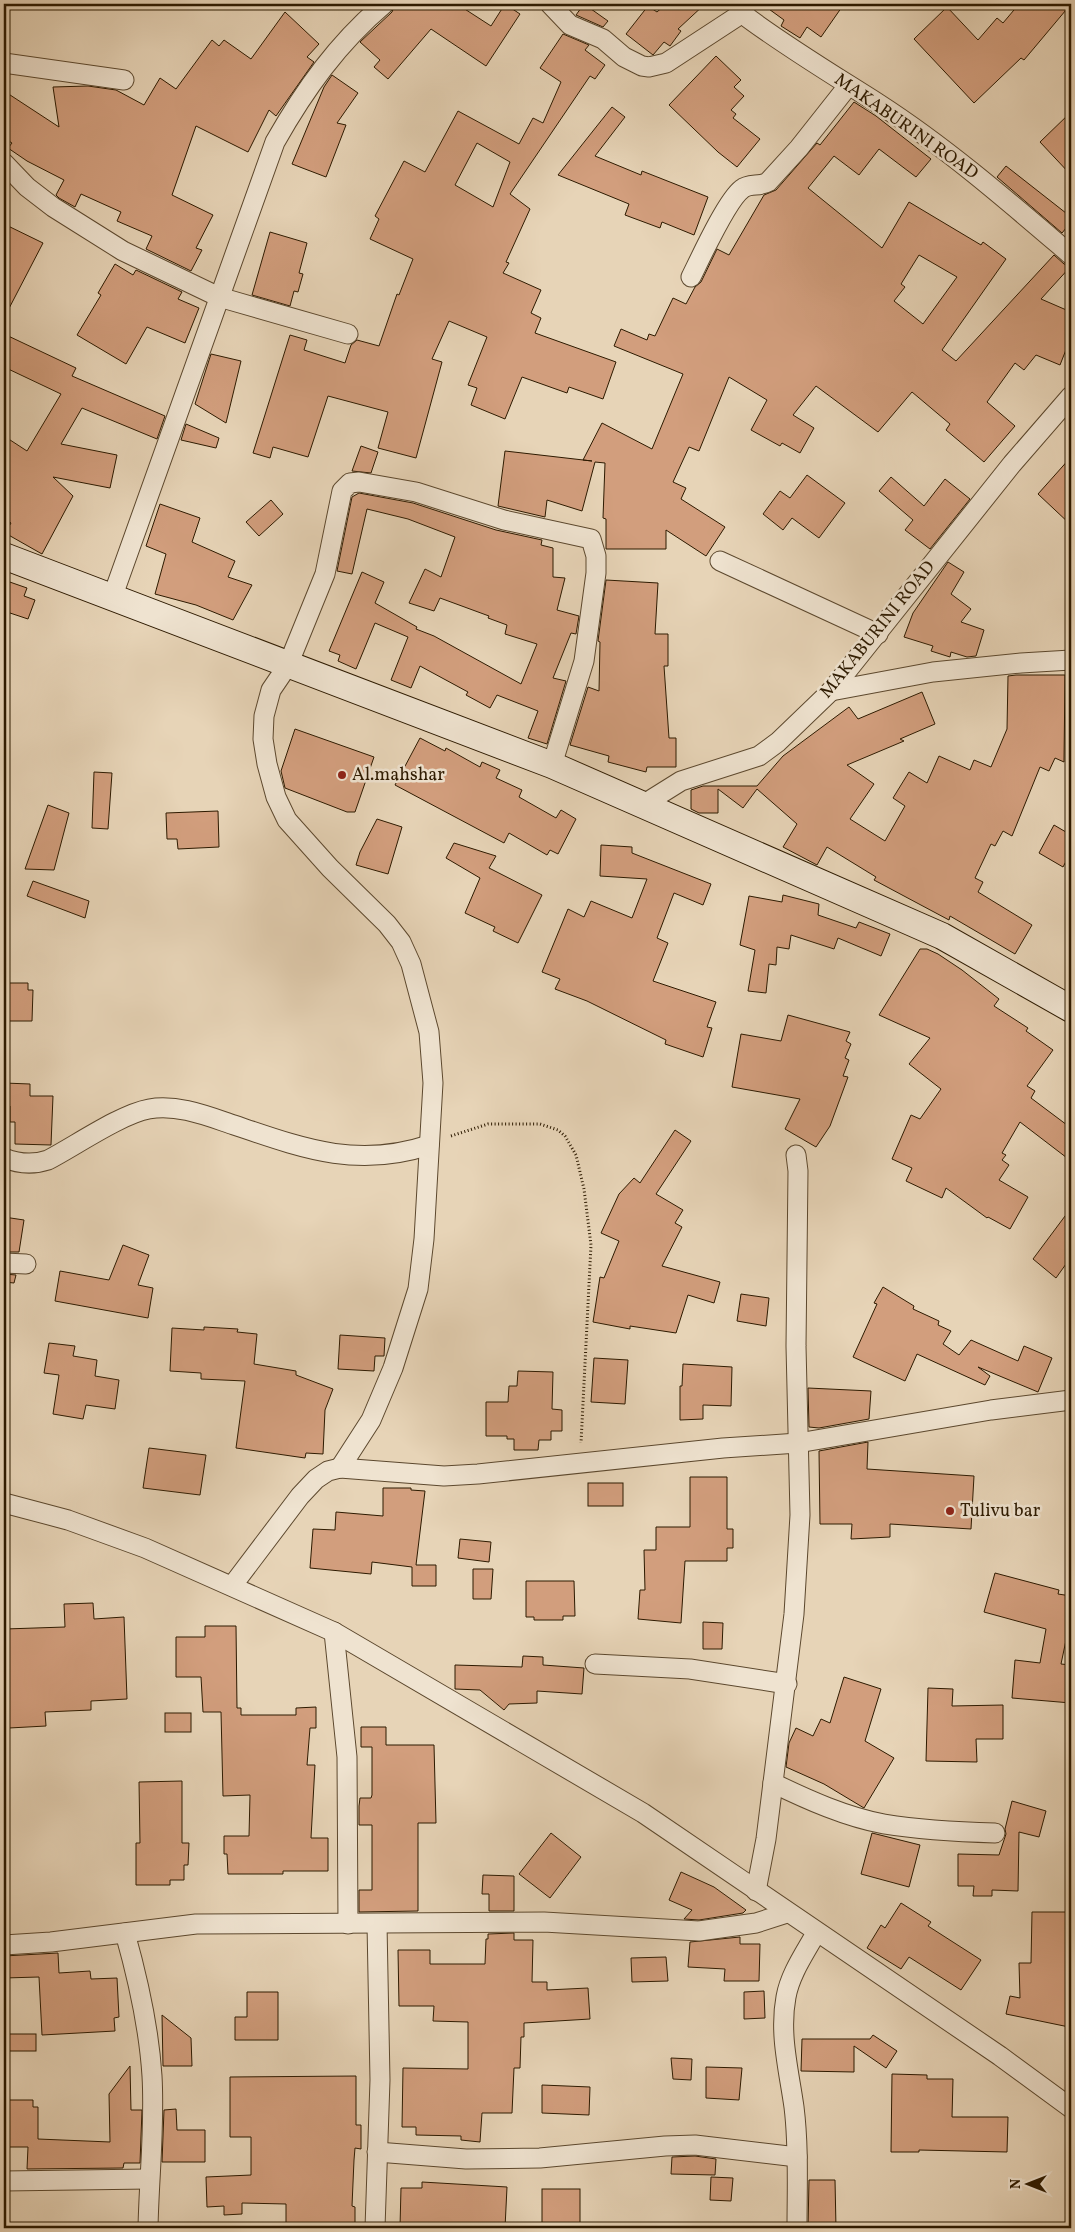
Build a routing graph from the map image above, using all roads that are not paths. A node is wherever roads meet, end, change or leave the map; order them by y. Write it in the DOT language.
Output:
graph roads {
  1 [pos="384,4"];
  2 [pos="550,4"];
  3 [pos="745,8"];
  4 [pos="4,62"];
  5 [pos="124,80"];
  6 [pos="848,86"];
  7 [pos="4,163"];
  8 [pos="1071,255"];
  9 [pos="691,276"];
  10 [pos="219,297"];
  11 [pos="348,334"];
  12 [pos="1071,396"];
  13 [pos="4,556"];
  14 [pos="720,560"];
  15 [pos="112,598"];
  16 [pos="878,634"];
  17 [pos="1071,660"];
  18 [pos="288,666"];
  19 [pos="831,691"];
  20 [pos="552,765"];
  21 [pos="641,806"];
  22 [pos="1071,1009"];
  23 [pos="429,1146"];
  24 [pos="796,1156"];
  25 [pos="4,1158"];
  26 [pos="4,1263"];
  27 [pos="26,1264"];
  28 [pos="1071,1400"];
  29 [pos="798,1442"];
  30 [pos="340,1468"];
  31 [pos="4,1503"];
  32 [pos="232,1586"];
  33 [pos="334,1632"];
  34 [pos="594,1664"];
  35 [pos="787,1684"];
  36 [pos="773,1783"];
  37 [pos="995,1833"];
  38 [pos="756,1891"];
  39 [pos="787,1912"];
  40 [pos="348,1924"];
  41 [pos="377,1924"];
  42 [pos="816,1932"];
  43 [pos="125,1933"];
  44 [pos="4,1945"];
  45 [pos="1071,2108"];
  46 [pos="377,2152"];
  47 [pos="797,2157"];
  48 [pos="149,2179"];
  49 [pos="4,2181"];
  50 [pos="148,2228"];
  51 [pos="375,2228"];
  52 [pos="797,2228"];
  1 -- 10 [label="street"];
  2 -- 3 [label="street"];
  3 -- 6 [label="street, MAKABURINI ROAD"];
  4 -- 5 [label="street"];
  6 -- 8 [label="street, MAKABURINI ROAD"];
  6 -- 9 [label="street"];
  7 -- 10 [label="street"];
  10 -- 11 [label="street"];
  10 -- 15 [label="street"];
  12 -- 16 [label="street, MAKABURINI ROAD"];
  13 -- 15 [label="street"];
  14 -- 16 [label="street"];
  15 -- 18 [label="street"];
  16 -- 19 [label="street, MAKABURINI ROAD"];
  17 -- 19 [label="street"];
  18 -- 20 [label="street"];
  18 -- 20 [label="street"];
  18 -- 23 [label="street"];
  19 -- 21 [label="street, MAKABURINI ROAD"];
  20 -- 21 [label="street"];
  21 -- 22 [label="street"];
  23 -- 25 [label="street"];
  23 -- 30 [label="street"];
  24 -- 29 [label="street"];
  26 -- 27 [label="street"];
  28 -- 29 [label="street"];
  29 -- 30 [label="street"];
  29 -- 35 [label="street"];
  30 -- 32 [label="street"];
  31 -- 32 [label="street"];
  32 -- 33 [label="street"];
  33 -- 38 [label="street"];
  33 -- 40 [label="street"];
  34 -- 35 [label="street"];
  35 -- 36 [label="street"];
  36 -- 37 [label="street"];
  36 -- 38 [label="street"];
  38 -- 39 [label="street"];
  39 -- 41 [label="street"];
  39 -- 42 [label="street"];
  40 -- 41 [label="street"];
  40 -- 43 [label="street"];
  41 -- 46 [label="street"];
  42 -- 45 [label="street"];
  42 -- 47 [label="street"];
  43 -- 44 [label="street"];
  43 -- 48 [label="street"];
  46 -- 47 [label="street"];
  46 -- 51 [label="street"];
  47 -- 52 [label="street"];
  48 -- 49 [label="street"];
  48 -- 50 [label="street"];
}
